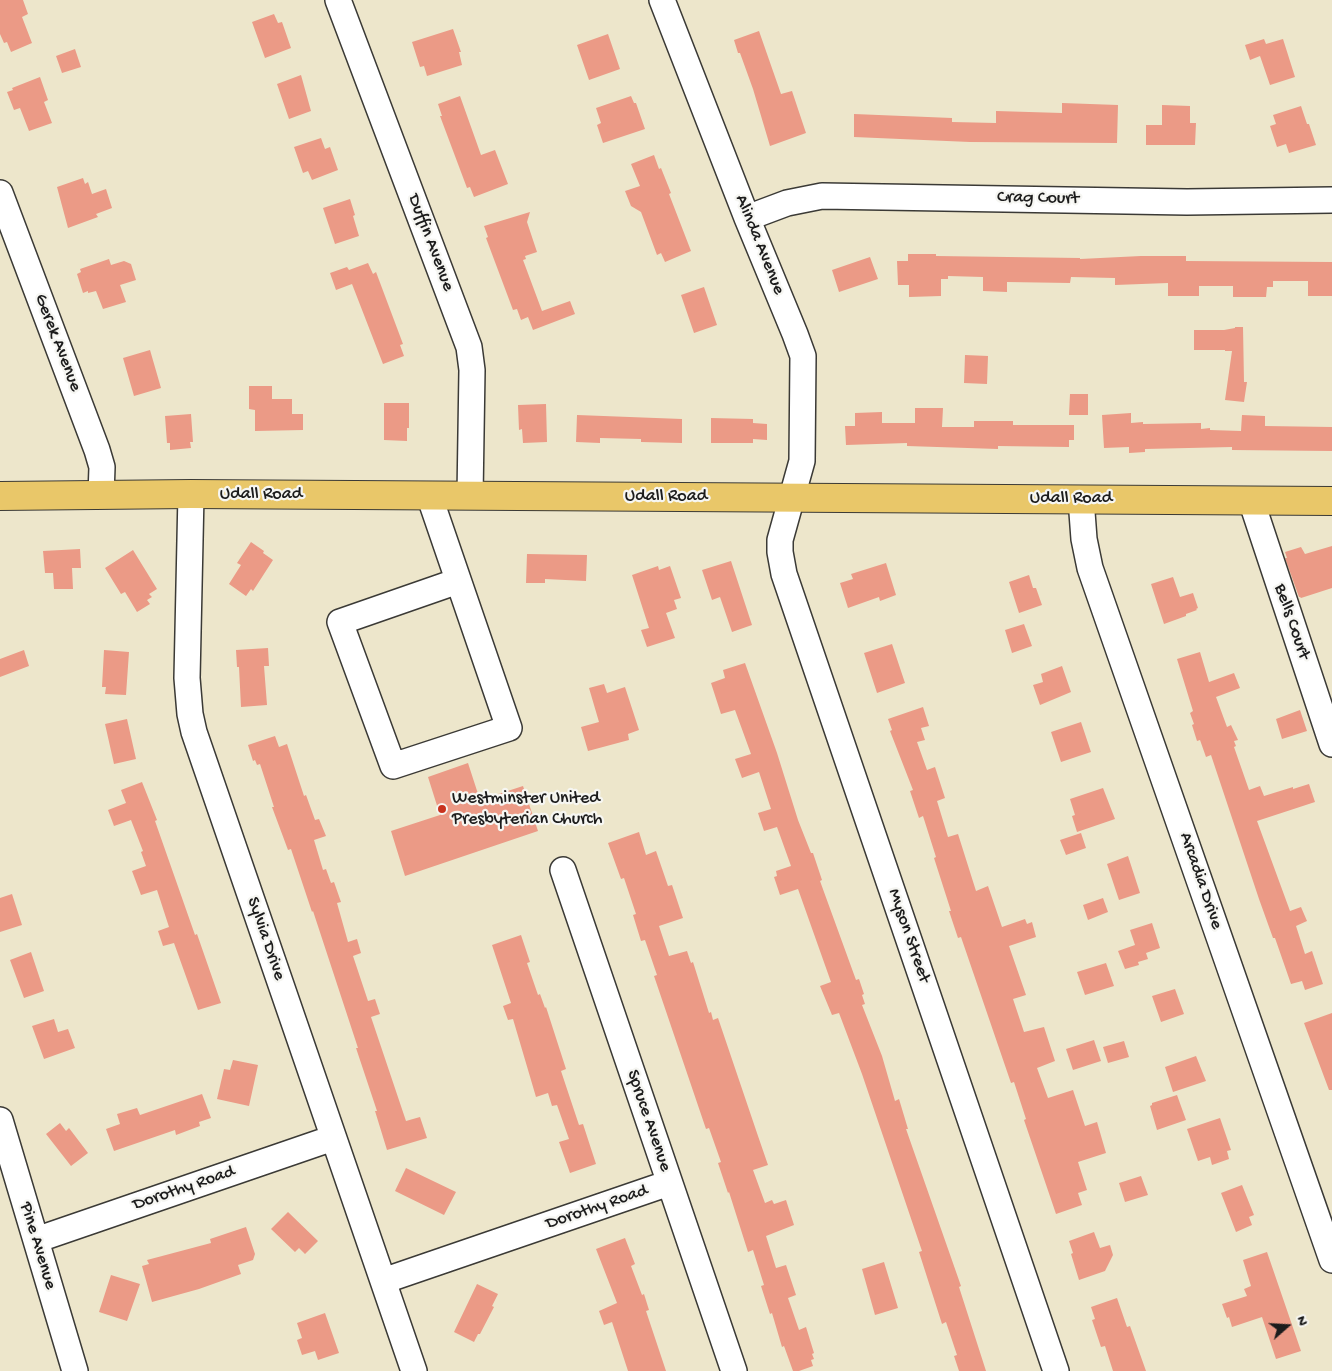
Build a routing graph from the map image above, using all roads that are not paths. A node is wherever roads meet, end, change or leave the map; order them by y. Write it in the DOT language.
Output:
graph roads {
  1 [pos="338,0"];
  2 [pos="662,0"];
  3 [pos="0,193"];
  4 [pos="1332,200"];
  5 [pos="747,218"];
  6 [pos="191,494"];
  7 [pos="101,495"];
  8 [pos="429,495"];
  9 [pos="0,496"];
  10 [pos="470,496"];
  11 [pos="792,498"];
  12 [pos="1081,500"];
  13 [pos="1250,500"];
  14 [pos="1332,501"];
  15 [pos="458,581"];
  16 [pos="1332,744"];
  17 [pos="563,870"];
  18 [pos="0,1120"];
  19 [pos="333,1138"];
  20 [pos="669,1184"];
  21 [pos="36,1240"];
  22 [pos="1332,1260"];
  23 [pos="383,1281"];
  24 [pos="75,1371"];
  25 [pos="414,1371"];
  26 [pos="734,1371"];
  27 [pos="1056,1371"];
  1 -- 10 [label="street, Duffin Avenue"];
  2 -- 5 [label="street, Alinda Avenue"];
  3 -- 7 [label="street, Gerek Avenue"];
  4 -- 5 [label="street, Crag Court"];
  5 -- 11 [label="street, Alinda Avenue"];
  6 -- 7 [label="main road, Udall Road"];
  6 -- 8 [label="main road, Udall Road"];
  6 -- 19 [label="street, Sylvia Drive"];
  7 -- 9 [label="main road, Udall Road"];
  8 -- 10 [label="main road, Udall Road"];
  8 -- 15 [label="street"];
  10 -- 11 [label="main road, Udall Road"];
  11 -- 12 [label="main road, Udall Road"];
  11 -- 27 [label="street, Myson Street"];
  12 -- 13 [label="main road, Udall Road"];
  12 -- 22 [label="street, Arcadia Drive"];
  13 -- 14 [label="main road, Udall Road"];
  13 -- 16 [label="street, Bells Court"];
  15 -- 15 [label="street"];
  17 -- 20 [label="street, Spruce Avenue"];
  18 -- 21 [label="street, Pine Avenue"];
  19 -- 21 [label="street, Dorothy Road"];
  19 -- 23 [label="street, Sylvia Drive"];
  20 -- 23 [label="street, Dorothy Road"];
  20 -- 26 [label="street, Spruce Avenue"];
  21 -- 24 [label="street, Pine Avenue"];
  23 -- 25 [label="street, Sylvia Drive"];
}
